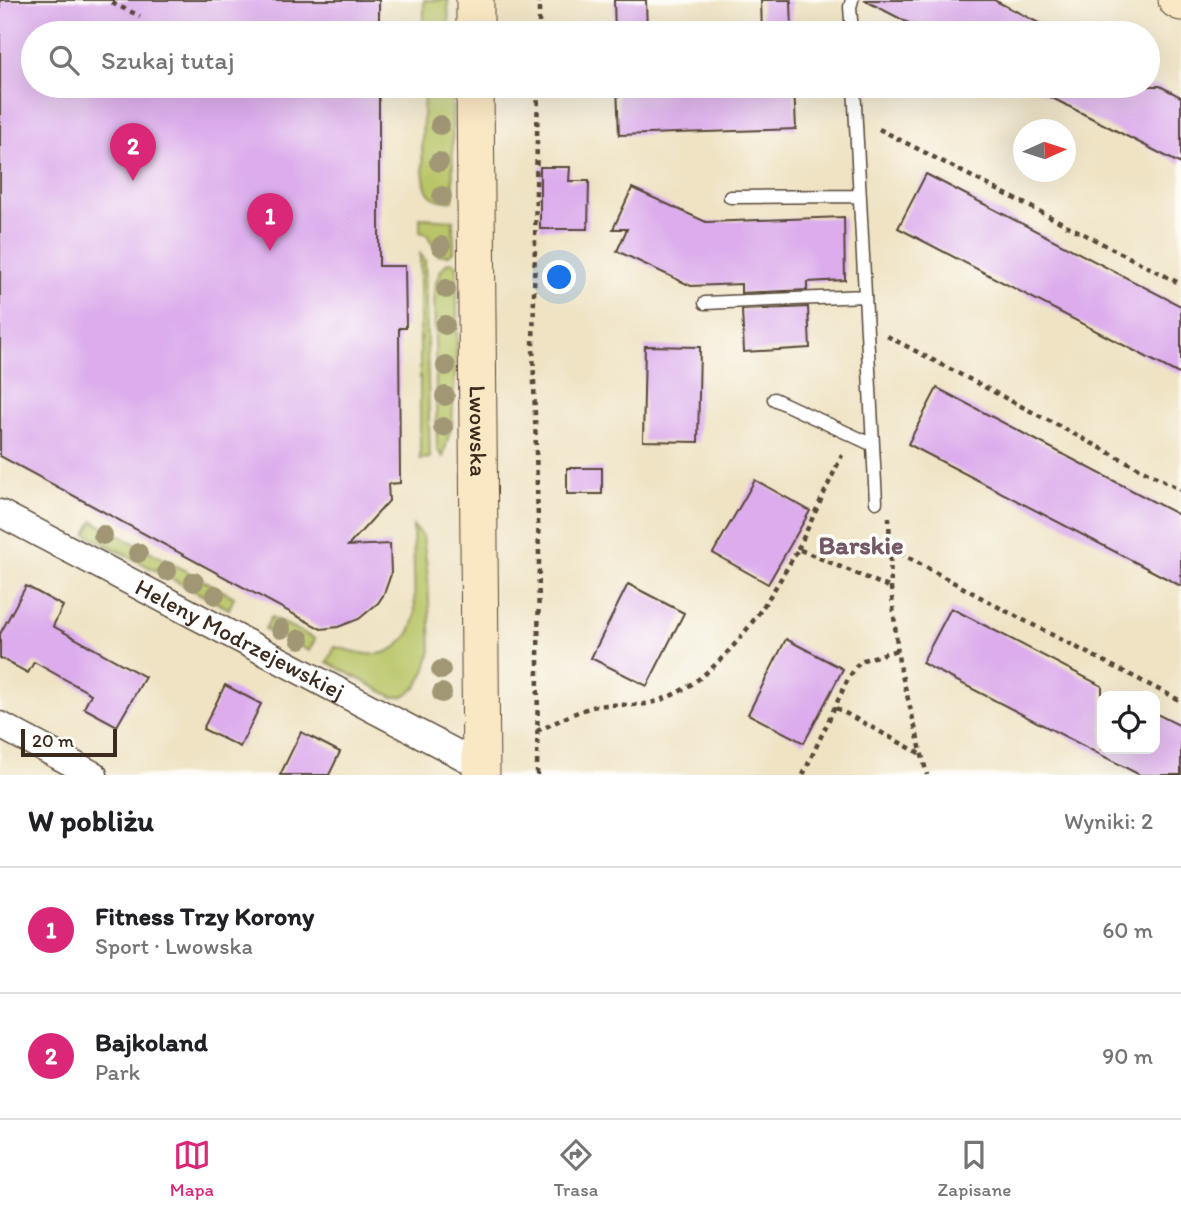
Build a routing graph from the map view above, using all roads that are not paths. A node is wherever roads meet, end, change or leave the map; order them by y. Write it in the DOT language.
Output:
graph roads {
  1 [pos="475,0"];
  2 [pos="852,0"];
  3 [pos="475,21"];
  4 [pos="851,21"];
  5 [pos="475,98"];
  6 [pos="856,98"];
  7 [pos="860,196"];
  8 [pos="730,197"];
  9 [pos="866,296"];
  10 [pos="705,303"];
  11 [pos="774,399"];
  12 [pos="873,445"];
  13 [pos="876,502"];
  14 [pos="0,513"];
  15 [pos="0,725"];
  16 [pos="481,771"];
  17 [pos="94,775"];
  1 -- 3 [label="street"];
  2 -- 4 [label="lane"];
  5 -- 16 [label="street, Lwowska"];
  6 -- 7 [label="lane"];
  7 -- 8 [label="lane"];
  7 -- 9 [label="lane"];
  9 -- 10 [label="lane"];
  9 -- 12 [label="lane"];
  11 -- 12 [label="lane"];
  12 -- 13 [label="lane"];
  14 -- 16 [label="street, Heleny Modrzejewskiej"];
  15 -- 17 [label="street"];
}
